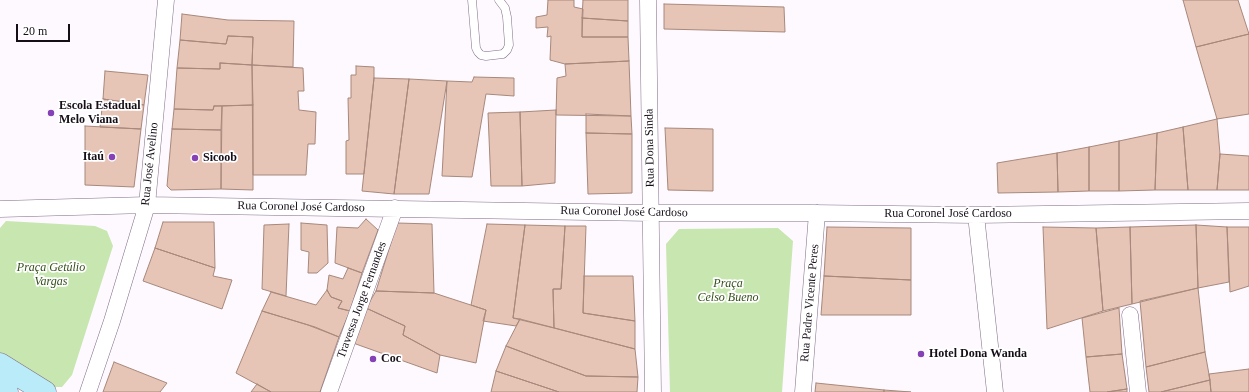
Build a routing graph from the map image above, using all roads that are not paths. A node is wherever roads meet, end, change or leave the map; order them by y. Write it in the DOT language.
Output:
graph roads {
  1 [pos="166,0"];
  2 [pos="472,0"];
  3 [pos="499,0"];
  4 [pos="648,0"];
  5 [pos="147,205"];
  6 [pos="395,208"];
  7 [pos="0,209"];
  8 [pos="1249,211"];
  9 [pos="651,213"];
  10 [pos="818,213"];
  11 [pos="976,215"];
  12 [pos="1130,315"];
  13 [pos="0,364"];
  14 [pos="0,387"];
  15 [pos="7,392"];
  16 [pos="45,392"];
  17 [pos="88,392"];
  18 [pos="329,392"];
  19 [pos="653,392"];
  20 [pos="803,392"];
  21 [pos="995,392"];
  22 [pos="1138,392"];
  1 -- 5 [label="street, Rua José Avelino"];
  2 -- 3 [label="lane"];
  4 -- 9 [label="street, Rua Dona Sinda"];
  5 -- 6 [label="street, Rua Coronel José Cardoso"];
  5 -- 7 [label="street, Rua Coronel José Cardoso"];
  5 -- 17 [label="street, Rua José Avelino"];
  6 -- 9 [label="street, Rua Coronel José Cardoso"];
  6 -- 18 [label="street, Travessa Jorge Fernandes"];
  8 -- 11 [label="street, Rua Coronel José Cardoso"];
  9 -- 10 [label="street, Rua Coronel José Cardoso"];
  9 -- 19 [label="street, Rua Dona Sinda"];
  10 -- 11 [label="street, Rua Coronel José Cardoso"];
  10 -- 20 [label="street, Rua Padre Vicente Peres"];
  11 -- 21 [label="street"];
  12 -- 22 [label="street"];
  13 -- 16 [label="main road"];
  14 -- 15 [label="main road"];
}
